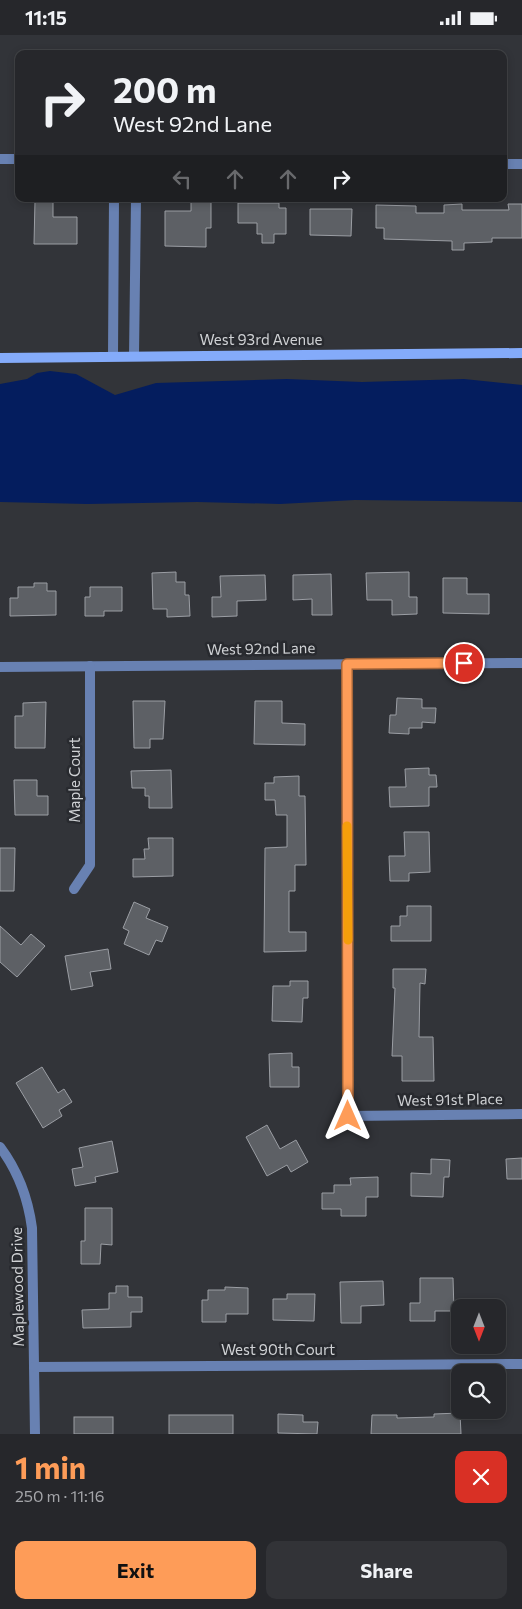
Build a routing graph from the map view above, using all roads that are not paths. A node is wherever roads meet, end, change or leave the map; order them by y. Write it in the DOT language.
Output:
graph roads {
  1 [pos="0,159"];
  2 [pos="15,159"];
  3 [pos="507,164"];
  4 [pos="522,164"];
  5 [pos="114,202"];
  6 [pos="136,202"];
  7 [pos="522,353"];
  8 [pos="113,356"];
  9 [pos="134,356"];
  10 [pos="0,358"];
  11 [pos="522,663"];
  12 [pos="347,664"];
  13 [pos="90,666"];
  14 [pos="0,667"];
  15 [pos="74,889"];
  16 [pos="522,1114"];
  17 [pos="0,1147"];
  18 [pos="522,1364"];
  19 [pos="34,1367"];
  20 [pos="35,1434"];
  1 -- 2 [label="street"];
  3 -- 4 [label="street"];
  5 -- 8 [label="street"];
  6 -- 9 [label="street"];
  7 -- 9 [label="street, West 93rd Avenue"];
  8 -- 9 [label="street, West 93rd Avenue"];
  8 -- 10 [label="street, West 93rd Avenue"];
  11 -- 12 [label="street, West 92nd Lane"];
  12 -- 13 [label="street, West 92nd Lane"];
  12 -- 16 [label="street, West 91st Place"];
  13 -- 14 [label="street, West 92nd Lane"];
  13 -- 15 [label="street, Maple Court"];
  17 -- 19 [label="street, Maplewood Drive"];
  18 -- 19 [label="street, West 90th Court"];
  19 -- 20 [label="street, Maplewood Drive"];
}
